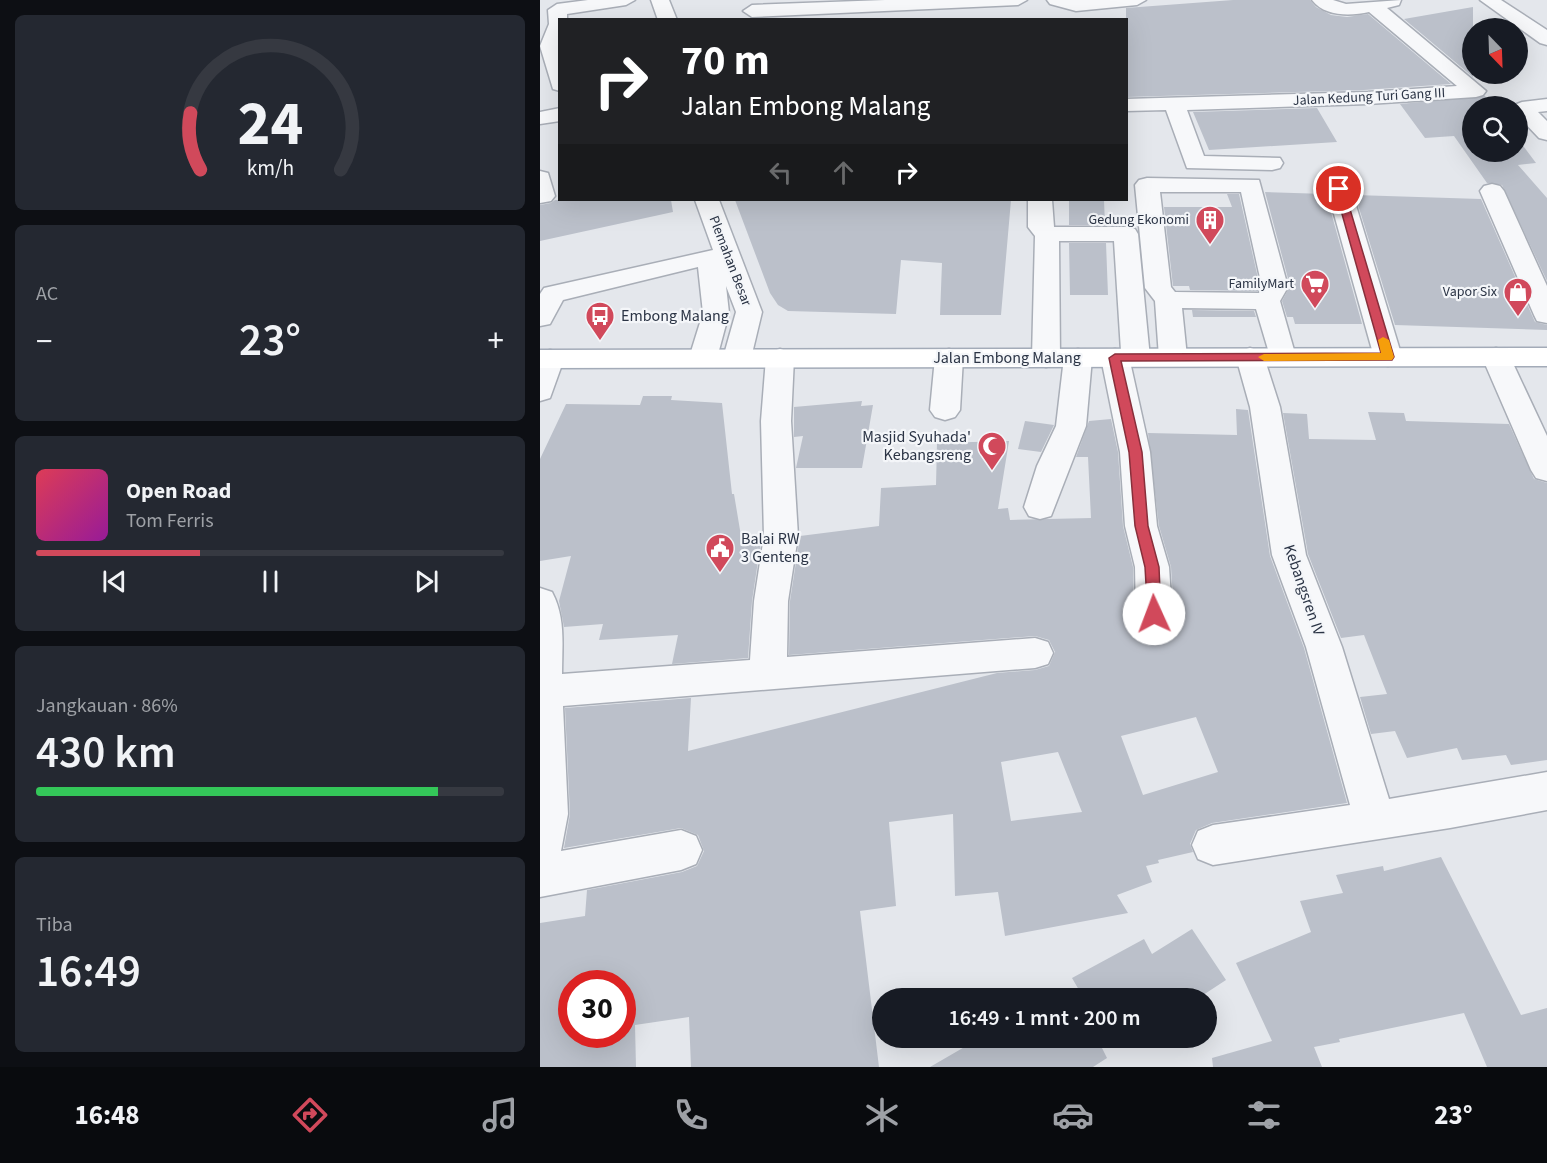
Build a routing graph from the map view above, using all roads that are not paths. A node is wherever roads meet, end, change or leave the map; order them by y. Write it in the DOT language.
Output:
graph roads {
  1 [pos="626,0"];
  2 [pos="660,0"];
  3 [pos="1018,0"];
  4 [pos="1056,0"];
  5 [pos="1137,0"];
  6 [pos="1321,0"];
  7 [pos="1398,0"];
  8 [pos="1489,0"];
  9 [pos="1372,5"];
  10 [pos="540,6"];
  11 [pos="601,7"];
  12 [pos="752,10"];
  13 [pos="667,18"];
  14 [pos="1547,39"];
  15 [pos="550,46"];
  16 [pos="553,75"];
  17 [pos="1175,104"];
  18 [pos="1128,105"];
  19 [pos="1547,105"];
  20 [pos="558,114"];
  21 [pos="540,118"];
  22 [pos="1547,133"];
  23 [pos="1528,134"];
  24 [pos="1547,154"];
  25 [pos="1272,163"];
  26 [pos="540,178"];
  27 [pos="1128,185"];
  28 [pos="1339,189"];
  29 [pos="1492,192"];
  30 [pos="540,196"];
  31 [pos="691,201"];
  32 [pos="707,201"];
  33 [pos="1040,201"];
  34 [pos="1047,234"];
  35 [pos="1126,234"];
  36 [pos="710,257"];
  37 [pos="546,294"];
  38 [pos="1168,300"];
  39 [pos="1267,301"];
  40 [pos="1547,315"];
  41 [pos="540,318"];
  42 [pos="1173,357"];
  43 [pos="1266,357"];
  44 [pos="1388,357"];
  45 [pos="1496,357"];
  46 [pos="1547,357"];
  47 [pos="703,358"];
  48 [pos="737,358"];
  49 [pos="780,358"];
  50 [pos="949,358"];
  51 [pos="1046,358"];
  52 [pos="1078,358"];
  53 [pos="1125,358"];
  54 [pos="545,359"];
  55 [pos="540,391"];
  56 [pos="945,410"];
  57 [pos="1547,470"];
  58 [pos="1040,507"];
  59 [pos="540,602"];
  60 [pos="1154,614"];
  61 [pos="1035,653"];
  62 [pos="768,673"];
  63 [pos="542,692"];
  64 [pos="1547,791"];
  65 [pos="1375,819"];
  66 [pos="1213,845"];
  67 [pos="681,850"];
  68 [pos="540,851"];
  69 [pos="540,876"];
  1 -- 11 [label="street"];
  2 -- 13 [label="street"];
  3 -- 12 [label="street"];
  4 -- 5 [label="street"];
  6 -- 9 [label="street"];
  7 -- 9 [label="street"];
  8 -- 14 [label="street"];
  9 -- 17 [label="street, Jalan Kedung Turi Gang III"];
  10 -- 11 [label="street"];
  11 -- 15 [label="street"];
  15 -- 16 [label="street"];
  17 -- 18 [label="street, Jalan Kedung Turi Gang III"];
  17 -- 25 [label="street"];
  19 -- 22 [label="street"];
  20 -- 21 [label="street"];
  23 -- 24 [label="street"];
  26 -- 30 [label="street"];
  27 -- 35 [label="street"];
  28 -- 44 [label="street"];
  29 -- 40 [label="street"];
  31 -- 36 [label="street"];
  32 -- 48 [label="street, Plemahan Besar"];
  33 -- 34 [label="street"];
  34 -- 35 [label="street"];
  34 -- 51 [label="street"];
  35 -- 53 [label="street"];
  36 -- 37 [label="street"];
  36 -- 47 [label="street"];
  37 -- 41 [label="street"];
  38 -- 39 [label="street"];
  38 -- 39 [label="street"];
  38 -- 42 [label="street"];
  39 -- 43 [label="street, Kebangsren IV"];
  42 -- 43 [label="main road, Jalan Embong Malang"];
  42 -- 53 [label="main road, Jalan Embong Malang"];
  43 -- 44 [label="main road, Jalan Embong Malang"];
  43 -- 65 [label="street, Kebangsren IV"];
  44 -- 45 [label="main road, Jalan Embong Malang"];
  45 -- 46 [label="main road, Jalan Embong Malang"];
  45 -- 57 [label="street"];
  47 -- 48 [label="main road, Jalan Embong Malang"];
  47 -- 54 [label="main road, Jalan Embong Malang"];
  48 -- 49 [label="main road, Jalan Embong Malang"];
  49 -- 50 [label="main road, Jalan Embong Malang"];
  49 -- 62 [label="street"];
  50 -- 51 [label="main road, Jalan Embong Malang"];
  50 -- 56 [label="street"];
  51 -- 52 [label="main road, Jalan Embong Malang"];
  52 -- 53 [label="main road, Jalan Embong Malang"];
  52 -- 58 [label="street"];
  53 -- 60 [label="street"];
  54 -- 55 [label="street"];
  59 -- 63 [label="street"];
  61 -- 62 [label="street"];
  62 -- 63 [label="street"];
  63 -- 68 [label="street"];
  64 -- 65 [label="street"];
  65 -- 66 [label="street"];
  67 -- 69 [label="street"];
}
